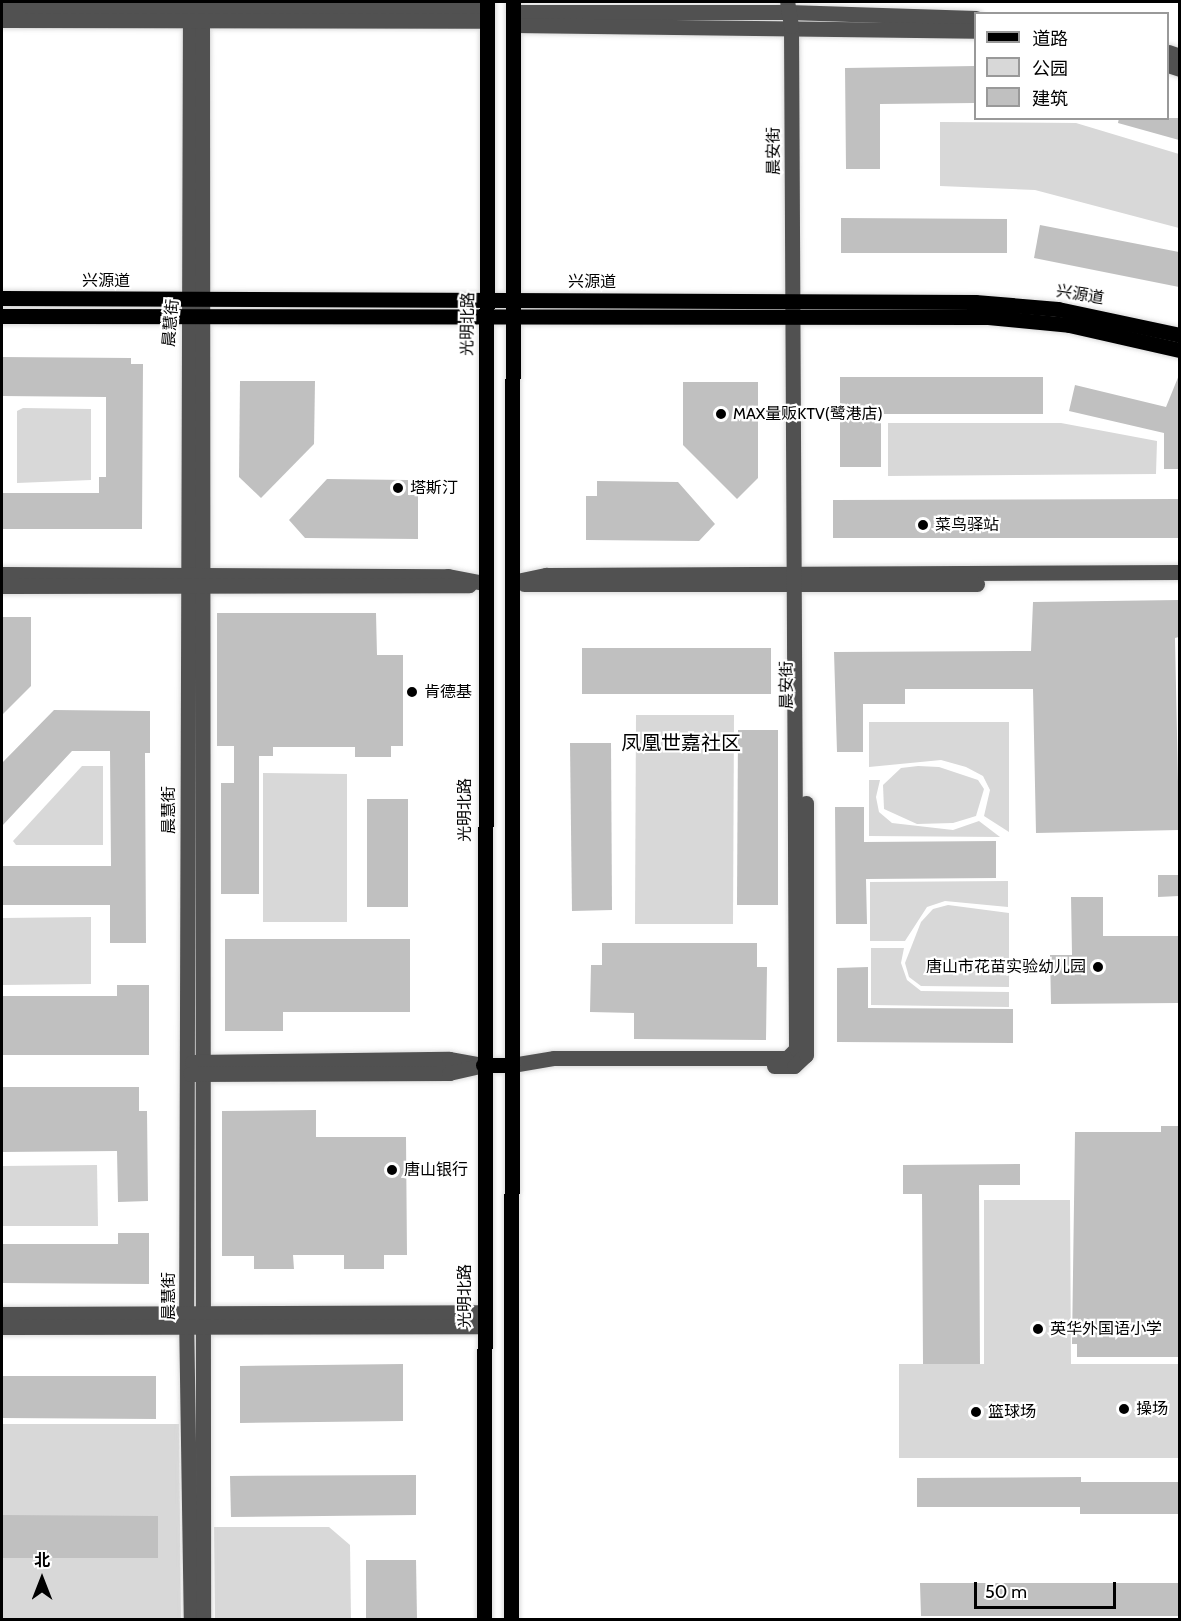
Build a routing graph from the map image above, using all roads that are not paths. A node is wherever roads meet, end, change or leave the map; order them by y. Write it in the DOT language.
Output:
graph roads {
  1 [pos="2,8"];
  2 [pos="196,10"];
  3 [pos="486,10"];
  4 [pos="513,13"];
  5 [pos="789,13"];
  6 [pos="974,18"];
  7 [pos="2,20"];
  8 [pos="974,31"];
  9 [pos="2,298"];
  10 [pos="198,299"];
  11 [pos="487,300"];
  12 [pos="516,300"];
  13 [pos="793,301"];
  14 [pos="2,316"];
  15 [pos="198,316"];
  16 [pos="516,316"];
  17 [pos="488,317"];
  18 [pos="795,317"];
  19 [pos="1179,335"];
  20 [pos="1179,350"];
  21 [pos="1179,572"];
  22 [pos="2,574"];
  23 [pos="194,580"];
  24 [pos="800,580"];
  25 [pos="512,582"];
  26 [pos="1179,582"];
  27 [pos="484,583"];
  28 [pos="2,586"];
  29 [pos="483,1065"];
  30 [pos="512,1065"];
  31 [pos="193,1068"];
  32 [pos="2,1314"];
  33 [pos="482,1319"];
  34 [pos="193,1321"];
  35 [pos="2,1327"];
  36 [pos="191,1620"];
  37 [pos="203,1620"];
  38 [pos="484,1620"];
  39 [pos="511,1620"];
  1 -- 2 [label="street"];
  2 -- 3 [label="street"];
  2 -- 7 [label="street"];
  2 -- 10 [label="street, 晨慧街"];
  3 -- 11 [label="main road, 光明北路"];
  4 -- 5 [label="street"];
  4 -- 12 [label="main road"];
  5 -- 6 [label="street"];
  5 -- 8 [label="street"];
  5 -- 13 [label="street, 晨安街"];
  9 -- 10 [label="main road, 兴源道"];
  10 -- 11 [label="main road, 兴源道"];
  10 -- 15 [label="street, 晨慧街"];
  11 -- 12 [label="main road, 兴源道"];
  11 -- 17 [label="main road, 光明北路"];
  12 -- 13 [label="main road, 兴源道"];
  12 -- 16 [label="main road"];
  13 -- 18 [label="street, 晨安街"];
  13 -- 19 [label="main road, 兴源道"];
  14 -- 15 [label="main road, 兴源道"];
  15 -- 17 [label="main road, 兴源道"];
  15 -- 23 [label="street, 晨慧街"];
  16 -- 17 [label="main road, 兴源道"];
  16 -- 18 [label="main road, 兴源道"];
  16 -- 25 [label="main road"];
  17 -- 27 [label="main road, 光明北路"];
  18 -- 20 [label="main road, 兴源道"];
  18 -- 24 [label="street, 晨安街"];
  21 -- 24 [label="street"];
  22 -- 23 [label="street"];
  23 -- 27 [label="street"];
  23 -- 28 [label="street"];
  23 -- 31 [label="street, 晨慧街"];
  24 -- 25 [label="street"];
  24 -- 26 [label="street"];
  24 -- 30 [label="street, 晨安街"];
  25 -- 30 [label="main road"];
  27 -- 29 [label="main road, 光明北路"];
  29 -- 30 [label="main road"];
  29 -- 31 [label="street"];
  29 -- 33 [label="main road, 光明北路"];
  30 -- 39 [label="main road"];
  31 -- 34 [label="street, 晨慧街"];
  32 -- 34 [label="street"];
  33 -- 34 [label="street"];
  33 -- 38 [label="main road, 光明北路"];
  34 -- 35 [label="street"];
  34 -- 36 [label="street, 晨慧街"];
  34 -- 37 [label="street, 晨慧街"];
}
